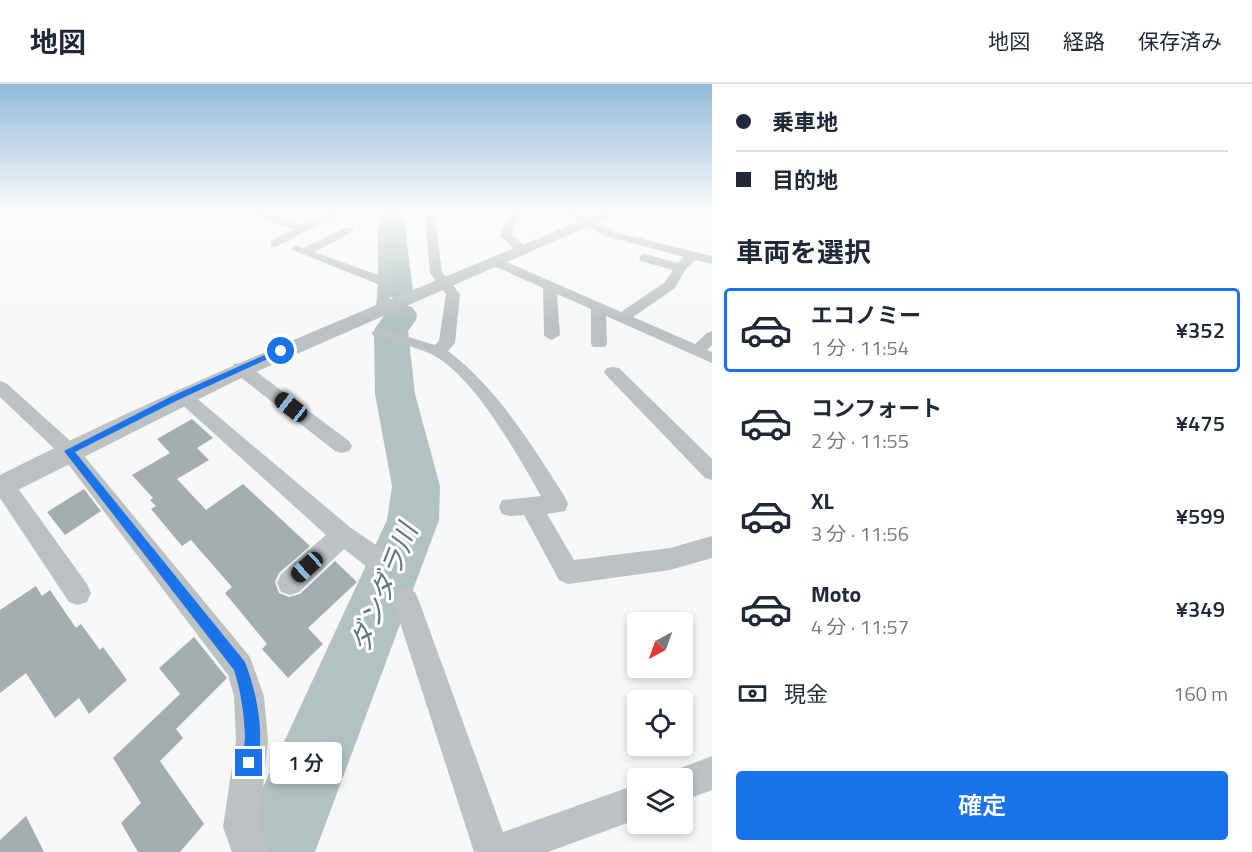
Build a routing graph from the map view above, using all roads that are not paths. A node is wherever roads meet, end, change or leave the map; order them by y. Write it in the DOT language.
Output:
graph roads {
  1 [pos="311,248"];
  2 [pos="368,248"];
  3 [pos="433,248"];
  4 [pos="520,248"];
  5 [pos="528,248"];
  6 [pos="664,248"];
  7 [pos="523,250"];
  8 [pos="693,255"];
  9 [pos="645,258"];
  10 [pos="712,260"];
  11 [pos="496,262"];
  12 [pos="680,268"];
  13 [pos="385,282"];
  14 [pos="444,283"];
  15 [pos="550,286"];
  16 [pos="598,307"];
  17 [pos="383,308"];
  18 [pos="622,318"];
  19 [pos="381,334"];
  20 [pos="552,335"];
  21 [pos="712,336"];
  22 [pos="599,344"];
  23 [pos="438,351"];
  24 [pos="705,354"];
  25 [pos="240,369"];
  26 [pos="613,372"];
  27 [pos="0,387"];
  28 [pos="182,395"];
  29 [pos="342,446"];
  30 [pos="69,451"];
  31 [pos="712,472"];
  32 [pos="2,487"];
  33 [pos="343,535"];
  34 [pos="709,552"];
  35 [pos="376,559"];
  36 [pos="290,583"];
  37 [pos="78,593"];
  38 [pos="406,601"];
  39 [pos="712,773"];
  40 [pos="693,780"];
  41 [pos="627,805"];
  42 [pos="248,851"];
  43 [pos="492,852"];
  44 [pos="498,852"];
  1 -- 13 [label="street"];
  2 -- 13 [label="street"];
  3 -- 14 [label="street"];
  4 -- 7 [label="street"];
  5 -- 7 [label="street"];
  6 -- 8 [label="street"];
  7 -- 11 [label="street"];
  8 -- 10 [label="street"];
  8 -- 12 [label="street"];
  9 -- 12 [label="street"];
  11 -- 14 [label="street"];
  11 -- 15 [label="street"];
  12 -- 18 [label="street"];
  13 -- 17 [label="street"];
  14 -- 17 [label="street"];
  14 -- 23 [label="street"];
  15 -- 16 [label="street"];
  15 -- 20 [label="street"];
  16 -- 18 [label="street"];
  16 -- 22 [label="street"];
  17 -- 25 [label="street"];
  18 -- 24 [label="street"];
  19 -- 23 [label="street"];
  21 -- 24 [label="street"];
  23 -- 34 [label="street"];
  25 -- 28 [label="street"];
  25 -- 29 [label="street"];
  26 -- 31 [label="street"];
  27 -- 30 [label="street"];
  28 -- 30 [label="street"];
  28 -- 33 [label="street"];
  30 -- 32 [label="street"];
  30 -- 42 [label="street"];
  32 -- 37 [label="street"];
  33 -- 35 [label="street"];
  33 -- 36 [label="street"];
  38 -- 43 [label="street"];
  39 -- 40 [label="street"];
  41 -- 44 [label="street"];
}
